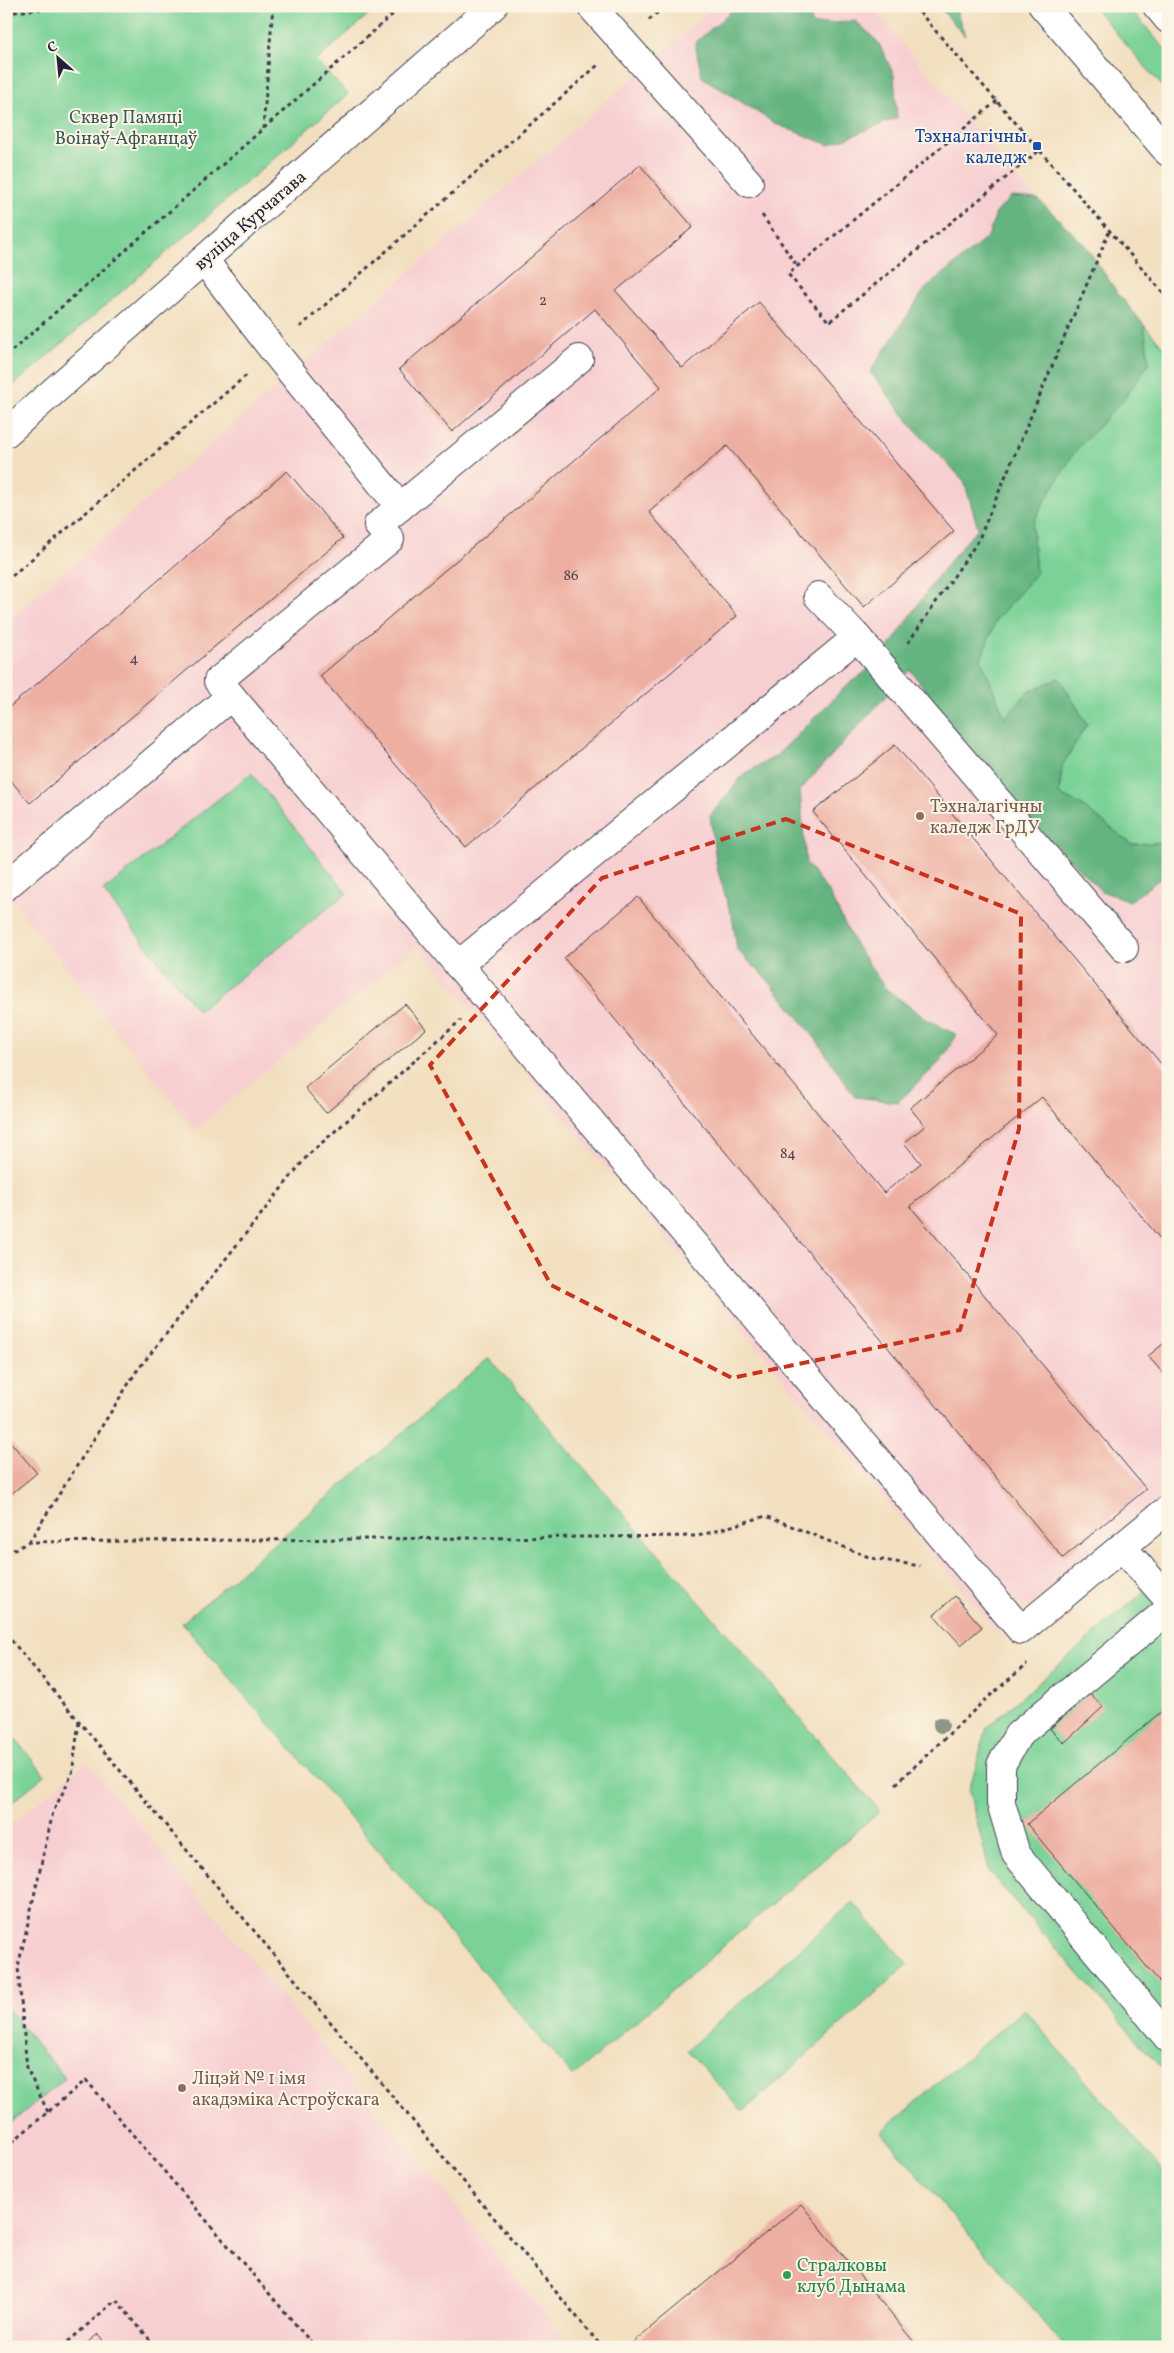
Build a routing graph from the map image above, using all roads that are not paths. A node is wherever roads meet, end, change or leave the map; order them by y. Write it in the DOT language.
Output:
graph roads {
  1 [pos="493,6"];
  2 [pos="591,6"];
  3 [pos="1043,6"];
  4 [pos="1157,6"];
  5 [pos="1168,19"];
  6 [pos="1168,152"];
  7 [pos="748,183"];
  8 [pos="204,260"];
  9 [pos="579,359"];
  10 [pos="6,433"];
  11 [pos="400,507"];
  12 [pos="818,596"];
  13 [pos="856,638"];
  14 [pos="230,696"];
  15 [pos="6,886"];
  16 [pos="1124,948"];
  17 [pos="458,965"];
  18 [pos="1168,1509"];
  19 [pos="1122,1547"];
  20 [pos="1168,1599"];
  21 [pos="1168,1610"];
  22 [pos="1168,2038"];
  1 -- 8 [label="main road, вуліца Курчатава"];
  2 -- 7 [label="main road"];
  3 -- 6 [label="main road"];
  4 -- 5 [label="main road"];
  8 -- 10 [label="main road, вуліца Курчатава"];
  8 -- 11 [label="main road"];
  9 -- 11 [label="main road"];
  11 -- 14 [label="main road"];
  12 -- 13 [label="main road"];
  13 -- 16 [label="main road"];
  13 -- 17 [label="main road"];
  14 -- 15 [label="main road"];
  14 -- 17 [label="main road"];
  17 -- 19 [label="main road"];
  18 -- 19 [label="main road"];
  19 -- 20 [label="main road"];
  21 -- 22 [label="main road"];
}
